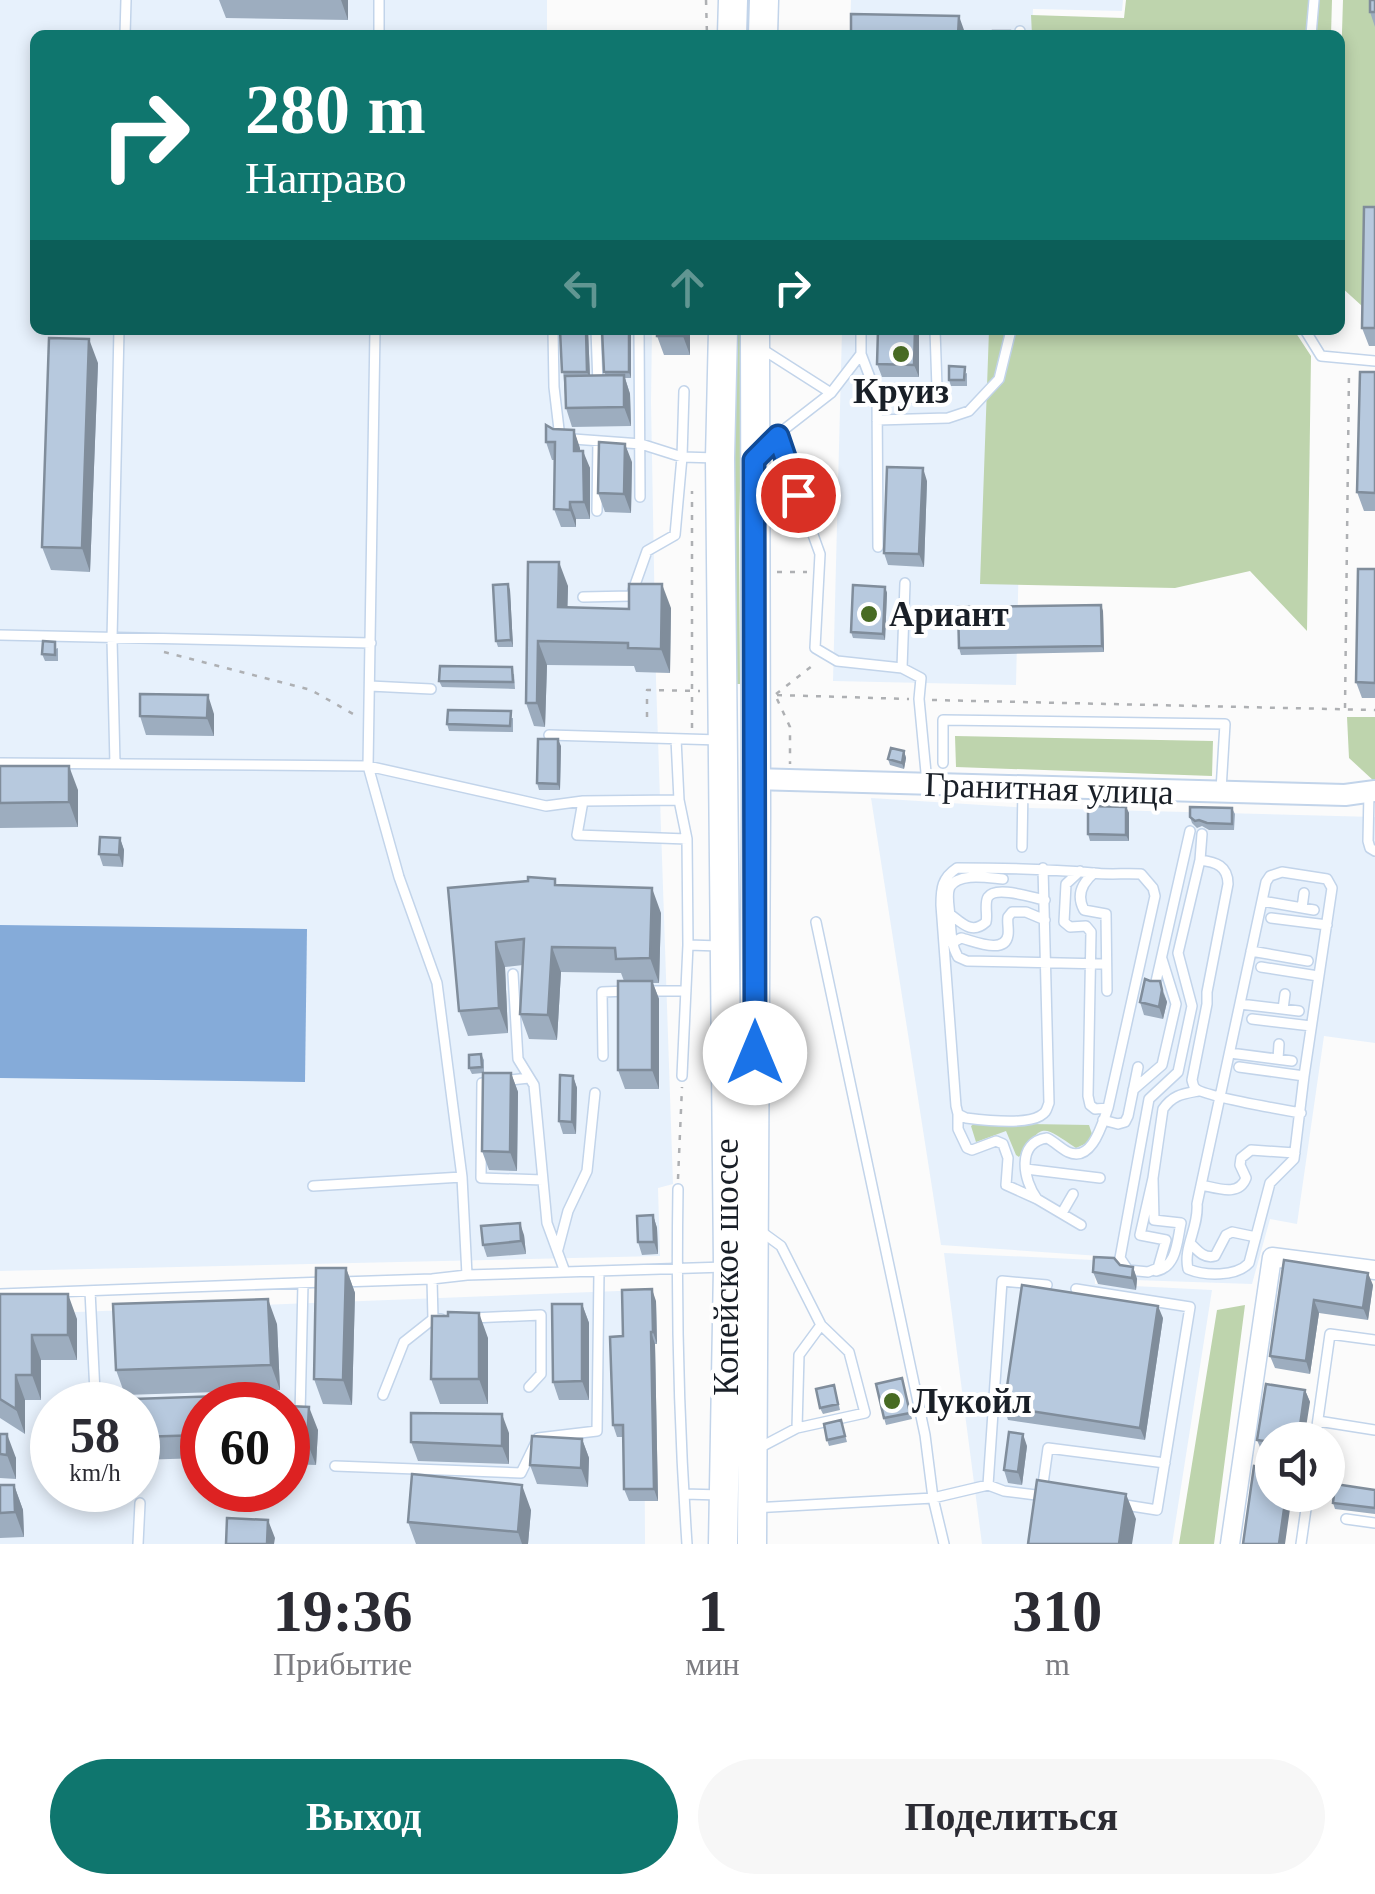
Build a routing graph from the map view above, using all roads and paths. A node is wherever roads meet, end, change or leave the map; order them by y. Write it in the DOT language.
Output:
graph roads {
  1 [pos="126,0"];
  2 [pos="379,0"];
  3 [pos="706,0"];
  4 [pos="734,0"];
  5 [pos="764,0"];
  6 [pos="1314,0"];
  7 [pos="126,30"];
  8 [pos="379,30"];
  9 [pos="707,30"];
  10 [pos="732,30"];
  11 [pos="763,30"];
  12 [pos="1311,30"];
  13 [pos="119,335"];
  14 [pos="375,335"];
  15 [pos="553,335"];
  16 [pos="596,335"];
  17 [pos="638,335"];
  18 [pos="723,335"];
  19 [pos="861,335"];
  20 [pos="934,335"];
  21 [pos="1010,335"];
  22 [pos="1308,335"];
  23 [pos="754,337"];
  24 [pos="861,354"];
  25 [pos="1349,359"];
  26 [pos="1375,361"];
  27 [pos="584,386"];
  28 [pos="598,386"];
  29 [pos="612,386"];
  30 [pos="626,386"];
  31 [pos="640,386"];
  32 [pos="554,387"];
  33 [pos="569,387"];
  34 [pos="684,391"];
  35 [pos="831,393"];
  36 [pos="877,396"];
  37 [pos="878,420"];
  38 [pos="778,436"];
  39 [pos="598,441"];
  40 [pos="641,444"];
  41 [pos="698,457"];
  42 [pos="754,460"];
  43 [pos="640,497"];
  44 [pos="597,511"];
  45 [pos="878,547"];
  46 [pos="777,570"];
  47 [pos="819,573"];
  48 [pos="905,583"];
  49 [pos="583,597"];
  50 [pos="0,636"];
  51 [pos="112,638"];
  52 [pos="371,643"];
  53 [pos="166,652"];
  54 [pos="826,654"];
  55 [pos="902,668"];
  56 [pos="370,686"];
  57 [pos="430,689"];
  58 [pos="722,691"];
  59 [pos="691,692"];
  60 [pos="919,700"];
  61 [pos="1345,710"];
  62 [pos="1375,710"];
  63 [pos="647,717"];
  64 [pos="369,723"];
  65 [pos="550,735"];
  66 [pos="676,739"];
  67 [pos="692,739"];
  68 [pos="723,740"];
  69 [pos="0,763"];
  70 [pos="943,763"];
  71 [pos="115,764"];
  72 [pos="368,766"];
  73 [pos="724,778"];
  74 [pos="755,779"];
  75 [pos="927,784"];
  76 [pos="1022,786"];
  77 [pos="1372,791"];
  78 [pos="1221,792"];
  79 [pos="679,800"];
  80 [pos="583,801"];
  81 [pos="1190,831"];
  82 [pos="1202,834"];
  83 [pos="687,838"];
  84 [pos="1022,847"];
  85 [pos="1375,851"];
  86 [pos="1200,860"];
  87 [pos="1043,868"];
  88 [pos="1080,871"];
  89 [pos="1094,874"];
  90 [pos="1003,879"];
  91 [pos="1304,893"];
  92 [pos="1046,900"];
  93 [pos="1262,901"];
  94 [pos="1302,908"];
  95 [pos="1314,910"];
  96 [pos="950,914"];
  97 [pos="1271,918"];
  98 [pos="1045,920"];
  99 [pos="1287,920"];
  100 [pos="816,922"];
  101 [pos="1326,925"];
  102 [pos="1285,936"];
  103 [pos="952,943"];
  104 [pos="1295,944"];
  105 [pos="688,945"];
  106 [pos="726,946"];
  107 [pos="1251,951"];
  108 [pos="1162,956"];
  109 [pos="1294,958"];
  110 [pos="1308,961"];
  111 [pos="1044,962"];
  112 [pos="1090,964"];
  113 [pos="1105,964"];
  114 [pos="1261,967"];
  115 [pos="1276,969"];
  116 [pos="513,974"];
  117 [pos="1318,976"];
  118 [pos="1274,984"];
  119 [pos="1154,986"];
  120 [pos="686,991"];
  121 [pos="1106,991"];
  122 [pos="1285,994"];
  123 [pos="1240,1004"];
  124 [pos="1284,1009"];
  125 [pos="1299,1011"];
  126 [pos="1252,1019"];
  127 [pos="1266,1021"];
  128 [pos="1311,1026"];
  129 [pos="1264,1034"];
  130 [pos="1279,1044"];
  131 [pos="1230,1053"];
  132 [pos="603,1056"];
  133 [pos="1278,1059"];
  134 [pos="1292,1061"];
  135 [pos="1138,1067"];
  136 [pos="1239,1067"];
  137 [pos="1254,1069"];
  138 [pos="682,1076"];
  139 [pos="1304,1076"];
  140 [pos="530,1078"];
  141 [pos="1252,1084"];
  142 [pos="1133,1090"];
  143 [pos="1198,1091"];
  144 [pos="595,1093"];
  145 [pos="1220,1097"];
  146 [pos="1108,1108"];
  147 [pos="1300,1113"];
  148 [pos="958,1114"];
  149 [pos="1103,1120"];
  150 [pos="1295,1154"];
  151 [pos="1026,1169"];
  152 [pos="462,1177"];
  153 [pos="1100,1178"];
  154 [pos="1152,1178"];
  155 [pos="542,1180"];
  156 [pos="313,1186"];
  157 [pos="1202,1186"];
  158 [pos="678,1189"];
  159 [pos="1073,1194"];
  160 [pos="1036,1198"];
  161 [pos="1062,1214"];
  162 [pos="1080,1224"];
  163 [pos="754,1226"];
  164 [pos="1256,1237"];
  165 [pos="1190,1243"];
  166 [pos="558,1249"];
  167 [pos="677,1266"];
  168 [pos="728,1266"];
  169 [pos="1375,1270"];
  170 [pos="565,1272"];
  171 [pos="599,1272"];
  172 [pos="1148,1272"];
  173 [pos="468,1275"];
  174 [pos="432,1278"];
  175 [pos="303,1283"];
  176 [pos="1047,1286"];
  177 [pos="1076,1289"];
  178 [pos="90,1291"];
  179 [pos="0,1294"];
  180 [pos="451,1318"];
  181 [pos="469,1318"];
  182 [pos="433,1319"];
  183 [pos="821,1326"];
  184 [pos="1375,1340"];
  185 [pos="94,1382"];
  186 [pos="301,1382"];
  187 [pos="529,1387"];
  188 [pos="383,1395"];
  189 [pos="1318,1422"];
  190 [pos="1345,1426"];
  191 [pos="797,1428"];
  192 [pos="1375,1430"];
  193 [pos="752,1451"];
  194 [pos="1166,1463"];
  195 [pos="336,1466"];
  196 [pos="988,1485"];
  197 [pos="684,1494"];
  198 [pos="723,1495"];
  199 [pos="1042,1496"];
  200 [pos="934,1498"];
  201 [pos="1059,1498"];
  202 [pos="1112,1504"];
  203 [pos="752,1508"];
  204 [pos="140,1512"];
  205 [pos="1306,1512"];
  206 [pos="1346,1518"];
  207 [pos="1375,1523"];
  208 [pos="138,1544"];
  209 [pos="687,1544"];
  210 [pos="723,1544"];
  211 [pos="752,1544"];
  212 [pos="944,1544"];
  213 [pos="1230,1544"];
  214 [pos="1301,1544"];
  1 -- 7 [label="lane"];
  2 -- 8 [label="lane"];
  3 -- 9 [label="path"];
  4 -- 10 [label="main road"];
  5 -- 11 [label="main road"];
  6 -- 12 [label="lane"];
  13 -- 51 [label="lane"];
  14 -- 52 [label="lane"];
  15 -- 32 [label="lane"];
  16 -- 28 [label="lane"];
  17 -- 31 [label="lane"];
  18 -- 41 [label="main road, Копейское шоссе"];
  19 -- 24 [label="lane"];
  20 -- 36 [label="lane"];
  21 -- 37 [label="lane"];
  22 -- 25 [label="lane"];
  23 -- 35 [label="lane"];
  23 -- 42 [label="main road, Копейское шоссе"];
  24 -- 35 [label="lane"];
  24 -- 36 [label="lane"];
  25 -- 26 [label="lane"];
  25 -- 61 [label="path"];
  27 -- 28 [label="lane"];
  28 -- 29 [label="lane"];
  30 -- 31 [label="lane"];
  31 -- 40 [label="lane"];
  32 -- 33 [label="lane"];
  32 -- 39 [label="lane"];
  34 -- 41 [label="lane"];
  35 -- 38 [label="lane"];
  36 -- 37 [label="lane"];
  37 -- 45 [label="lane"];
  38 -- 42 [label="lane"];
  38 -- 47 [label="lane"];
  39 -- 40 [label="lane"];
  39 -- 44 [label="lane"];
  40 -- 41 [label="lane"];
  40 -- 43 [label="lane"];
  41 -- 49 [label="lane"];
  41 -- 58 [label="main road, Копейское шоссе"];
  41 -- 59 [label="path"];
  42 -- 74 [label="main road, Копейское шоссе"];
  46 -- 47 [label="path"];
  47 -- 54 [label="lane"];
  48 -- 55 [label="lane"];
  50 -- 51 [label="lane"];
  51 -- 52 [label="lane"];
  51 -- 71 [label="lane"];
  52 -- 56 [label="lane"];
  53 -- 64 [label="path"];
  54 -- 55 [label="lane"];
  54 -- 60 [label="path"];
  55 -- 60 [label="lane"];
  56 -- 57 [label="lane"];
  56 -- 64 [label="lane"];
  58 -- 59 [label="path"];
  58 -- 68 [label="main road, Копейское шоссе"];
  59 -- 63 [label="path"];
  59 -- 67 [label="path"];
  60 -- 61 [label="path"];
  60 -- 75 [label="lane"];
  61 -- 62 [label="path"];
  64 -- 72 [label="lane"];
  65 -- 66 [label="lane"];
  66 -- 67 [label="lane"];
  66 -- 79 [label="lane"];
  67 -- 68 [label="lane"];
  68 -- 73 [label="main road, Копейское шоссе"];
  69 -- 71 [label="lane"];
  70 -- 78 [label="lane"];
  71 -- 72 [label="lane"];
  72 -- 80 [label="lane"];
  72 -- 152 [label="lane"];
  73 -- 74 [label="main road, Гранитная улица"];
  73 -- 106 [label="main road, Копейское шоссе"];
  74 -- 75 [label="street, Гранитная улица"];
  74 -- 163 [label="main road, Копейское шоссе"];
  75 -- 76 [label="street, Гранитная улица"];
  76 -- 78 [label="street, Гранитная улица"];
  76 -- 84 [label="lane"];
  77 -- 78 [label="street, Гранитная улица"];
  77 -- 85 [label="lane"];
  79 -- 80 [label="lane"];
  79 -- 83 [label="lane"];
  80 -- 83 [label="lane"];
  81 -- 108 [label="lane"];
  82 -- 86 [label="lane"];
  83 -- 105 [label="lane"];
  86 -- 143 [label="lane"];
  86 -- 172 [label="lane"];
  87 -- 88 [label="lane"];
  87 -- 92 [label="lane"];
  87 -- 148 [label="lane"];
  88 -- 89 [label="lane"];
  88 -- 112 [label="lane"];
  89 -- 113 [label="lane"];
  89 -- 146 [label="lane"];
  90 -- 96 [label="lane"];
  91 -- 94 [label="lane"];
  92 -- 96 [label="lane"];
  92 -- 98 [label="lane"];
  93 -- 94 [label="lane"];
  93 -- 101 [label="lane"];
  93 -- 107 [label="lane"];
  94 -- 95 [label="lane"];
  96 -- 103 [label="lane"];
  97 -- 99 [label="lane"];
  98 -- 103 [label="lane"];
  98 -- 111 [label="lane"];
  99 -- 101 [label="lane"];
  99 -- 102 [label="lane"];
  100 -- 200 [label="lane"];
  101 -- 117 [label="lane"];
  103 -- 111 [label="lane"];
  104 -- 109 [label="lane"];
  105 -- 106 [label="lane"];
  105 -- 120 [label="lane"];
  106 -- 168 [label="main road, Копейское шоссе"];
  107 -- 109 [label="lane"];
  107 -- 123 [label="lane"];
  108 -- 119 [label="lane"];
  108 -- 142 [label="lane"];
  109 -- 110 [label="lane"];
  111 -- 112 [label="lane"];
  111 -- 148 [label="lane"];
  112 -- 113 [label="lane"];
  112 -- 146 [label="lane"];
  113 -- 121 [label="lane"];
  114 -- 115 [label="lane"];
  115 -- 117 [label="lane"];
  115 -- 118 [label="lane"];
  116 -- 140 [label="lane"];
  117 -- 128 [label="lane"];
  120 -- 132 [label="lane"];
  120 -- 138 [label="lane"];
  122 -- 124 [label="lane"];
  123 -- 124 [label="lane"];
  123 -- 131 [label="lane"];
  124 -- 125 [label="lane"];
  126 -- 127 [label="lane"];
  127 -- 128 [label="lane"];
  127 -- 129 [label="lane"];
  128 -- 139 [label="lane"];
  130 -- 133 [label="lane"];
  131 -- 133 [label="lane"];
  131 -- 145 [label="lane"];
  133 -- 134 [label="lane"];
  135 -- 142 [label="lane"];
  136 -- 137 [label="lane"];
  137 -- 139 [label="lane"];
  137 -- 141 [label="lane"];
  138 -- 158 [label="path"];
  139 -- 147 [label="lane"];
  140 -- 155 [label="lane"];
  140 -- 155 [label="lane"];
  142 -- 149 [label="lane"];
  143 -- 145 [label="lane"];
  143 -- 154 [label="lane"];
  144 -- 166 [label="lane"];
  145 -- 147 [label="lane"];
  145 -- 157 [label="lane"];
  146 -- 149 [label="lane"];
  147 -- 150 [label="lane"];
  148 -- 160 [label="lane"];
  149 -- 151 [label="lane"];
  150 -- 157 [label="lane"];
  150 -- 164 [label="lane"];
  151 -- 153 [label="lane"];
  151 -- 160 [label="lane"];
  152 -- 156 [label="lane"];
  152 -- 173 [label="lane"];
  154 -- 172 [label="lane"];
  154 -- 172 [label="lane"];
  155 -- 166 [label="lane"];
  157 -- 165 [label="lane"];
  158 -- 167 [label="lane"];
  159 -- 161 [label="lane"];
  160 -- 161 [label="lane"];
  161 -- 162 [label="lane"];
  163 -- 183 [label="lane"];
  163 -- 193 [label="main road, Копейское шоссе"];
  164 -- 165 [label="lane"];
  164 -- 165 [label="lane"];
  166 -- 170 [label="lane"];
  167 -- 168 [label="lane"];
  167 -- 171 [label="lane"];
  167 -- 197 [label="lane"];
  168 -- 198 [label="main road, Копейское шоссе"];
  169 -- 213 [label="street"];
  170 -- 171 [label="lane"];
  170 -- 173 [label="lane"];
  171 -- 195 [label="lane"];
  173 -- 174 [label="lane"];
  174 -- 175 [label="lane"];
  174 -- 182 [label="lane"];
  175 -- 178 [label="lane"];
  175 -- 186 [label="lane"];
  176 -- 196 [label="lane"];
  177 -- 194 [label="lane"];
  178 -- 179 [label="lane"];
  178 -- 185 [label="lane"];
  180 -- 182 [label="lane"];
  181 -- 187 [label="lane"];
  182 -- 188 [label="lane"];
  183 -- 191 [label="lane"];
  183 -- 191 [label="lane"];
  184 -- 189 [label="lane"];
  190 -- 192 [label="lane"];
  191 -- 193 [label="lane"];
  193 -- 203 [label="main road, Копейское шоссе"];
  194 -- 199 [label="lane"];
  194 -- 202 [label="lane"];
  196 -- 199 [label="lane"];
  196 -- 200 [label="lane"];
  197 -- 198 [label="lane"];
  197 -- 209 [label="lane"];
  198 -- 210 [label="main road, Копейское шоссе"];
  199 -- 201 [label="lane"];
  200 -- 203 [label="lane"];
  200 -- 212 [label="lane"];
  203 -- 211 [label="main road, Копейское шоссе"];
  204 -- 208 [label="lane"];
  205 -- 214 [label="lane"];
  206 -- 207 [label="lane"];
}
